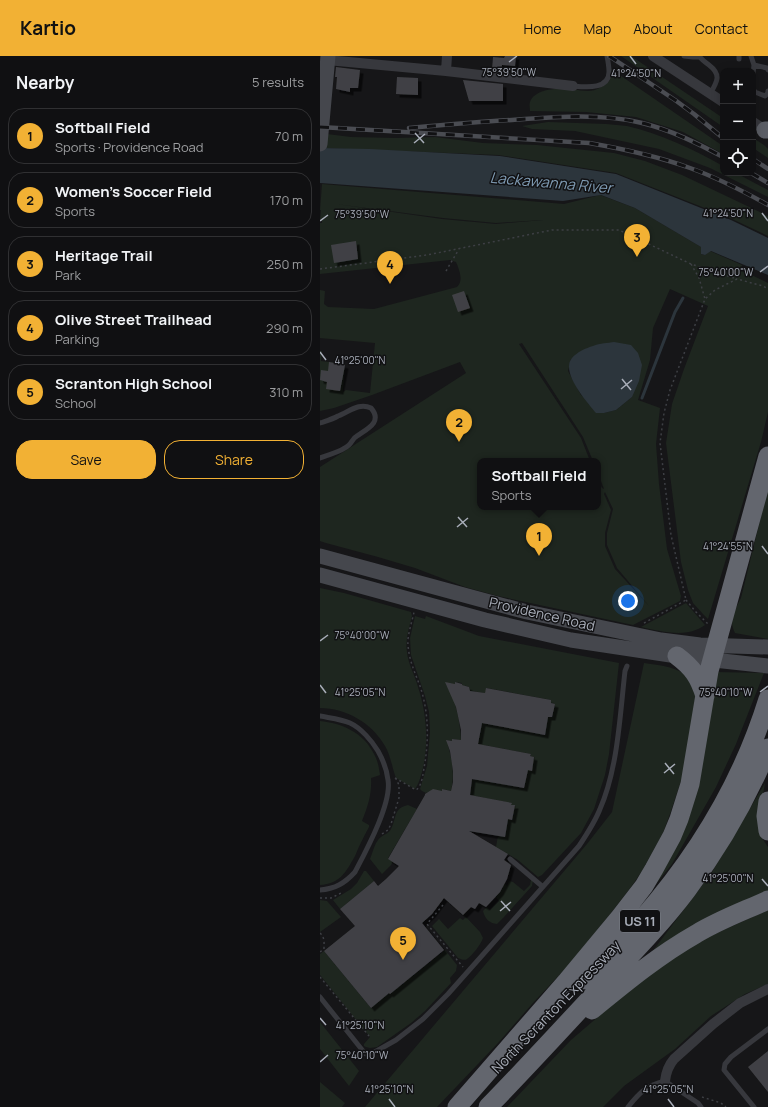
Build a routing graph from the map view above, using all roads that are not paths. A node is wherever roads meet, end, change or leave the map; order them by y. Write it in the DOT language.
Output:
graph roads {
  1 [pos="447,56"];
  2 [pos="607,56"];
  3 [pos="653,56"];
  4 [pos="684,56"];
  5 [pos="700,56"];
  6 [pos="751,56"];
  7 [pos="327,58"];
  8 [pos="754,65"];
  9 [pos="754,68"];
  10 [pos="768,70"];
  11 [pos="446,71"];
  12 [pos="573,86"];
  13 [pos="768,91"];
  14 [pos="756,92"];
  15 [pos="710,94"];
  16 [pos="322,95"];
  17 [pos="720,100"];
  18 [pos="321,138"];
  19 [pos="320,423"];
  20 [pos="768,456"];
  21 [pos="320,458"];
  22 [pos="321,556"];
  23 [pos="321,576"];
  24 [pos="768,647"];
  25 [pos="714,653"];
  26 [pos="676,656"];
  27 [pos="627,666"];
  28 [pos="768,666"];
  29 [pos="705,697"];
  30 [pos="768,698"];
  31 [pos="320,716"];
  32 [pos="768,748"];
  33 [pos="768,801"];
  34 [pos="768,831"];
  35 [pos="510,859"];
  36 [pos="542,887"];
  37 [pos="320,890"];
  38 [pos="768,900"];
  39 [pos="768,990"];
  40 [pos="320,997"];
  41 [pos="768,1029"];
  42 [pos="525,1069"];
  43 [pos="665,1081"];
  44 [pos="700,1106"];
  45 [pos="458,1107"];
  46 [pos="488,1107"];
  47 [pos="628,1107"];
  48 [pos="754,1107"];
  1 -- 11 [label="street"];
  2 -- 12 [label="lane"];
  3 -- 15 [label="street"];
  4 -- 5 [label="lane"];
  5 -- 15 [label="lane"];
  6 -- 8 [label="lane"];
  7 -- 11 [label="street"];
  7 -- 16 [label="main road"];
  8 -- 9 [label="lane"];
  8 -- 10 [label="lane"];
  11 -- 12 [label="street"];
  13 -- 14 [label="lane"];
  15 -- 17 [label="street"];
  16 -- 18 [label="main road"];
  19 -- 21 [label="lane"];
  20 -- 25 [label="highway"];
  22 -- 25 [label="main road, Providence Road"];
  23 -- 26 [label="main road, Providence Road"];
  24 -- 25 [label="main road, Providence Road"];
  25 -- 26 [label="main road, Providence Road"];
  25 -- 28 [label="main road"];
  25 -- 29 [label="highway"];
  26 -- 29 [label="highway"];
  27 -- 36 [label="lane"];
  29 -- 45 [label="highway"];
  30 -- 45 [label="highway, North Scranton Expressway / US 11"];
  31 -- 37 [label="lane"];
  32 -- 42 [label="highway, North Scranton Expressway / US 11"];
  33 -- 34 [label="highway"];
  35 -- 36 [label="lane"];
  36 -- 40 [label="lane"];
  38 -- 42 [label="highway"];
  39 -- 43 [label="street"];
  41 -- 48 [label="lane"];
  42 -- 46 [label="highway, North Scranton Expressway / US 11"];
  43 -- 44 [label="lane"];
  43 -- 47 [label="lane"];
}
